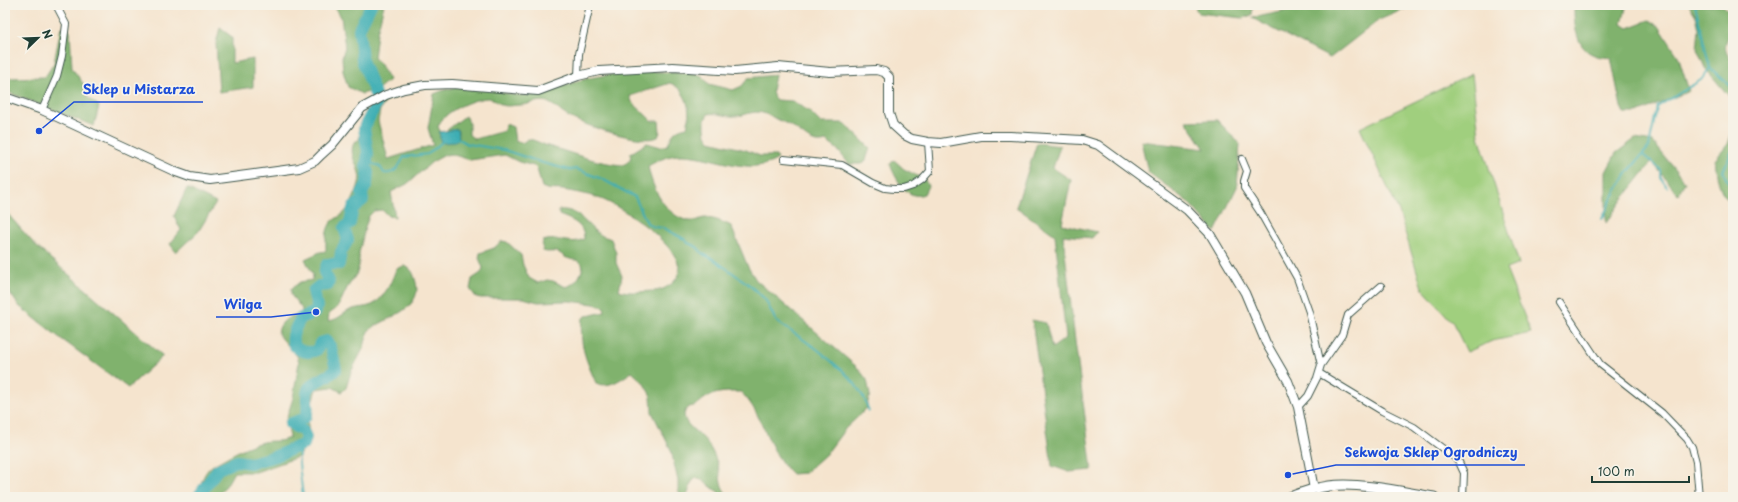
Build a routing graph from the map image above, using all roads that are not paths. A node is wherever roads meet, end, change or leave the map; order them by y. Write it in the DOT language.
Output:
graph roads {
  1 [pos="56,5"];
  2 [pos="590,5"];
  3 [pos="578,76"];
  4 [pos="5,97"];
  5 [pos="42,110"];
  6 [pos="928,142"];
  7 [pos="784,159"];
  8 [pos="1242,159"];
  9 [pos="1381,286"];
  10 [pos="1559,302"];
  11 [pos="1321,365"];
  12 [pos="1319,373"];
  13 [pos="1298,407"];
  14 [pos="1314,489"];
  15 [pos="1290,497"];
  16 [pos="1434,497"];
  17 [pos="1464,497"];
  18 [pos="1698,497"];
  1 -- 5 [label="street"];
  2 -- 3 [label="street"];
  3 -- 5 [label="street"];
  3 -- 6 [label="street"];
  4 -- 5 [label="street"];
  6 -- 7 [label="street"];
  6 -- 13 [label="street"];
  8 -- 11 [label="street"];
  9 -- 11 [label="street"];
  10 -- 18 [label="street"];
  11 -- 12 [label="street"];
  12 -- 13 [label="street"];
  12 -- 17 [label="street"];
  13 -- 14 [label="street"];
  14 -- 15 [label="main road"];
  14 -- 16 [label="main road"];
}
